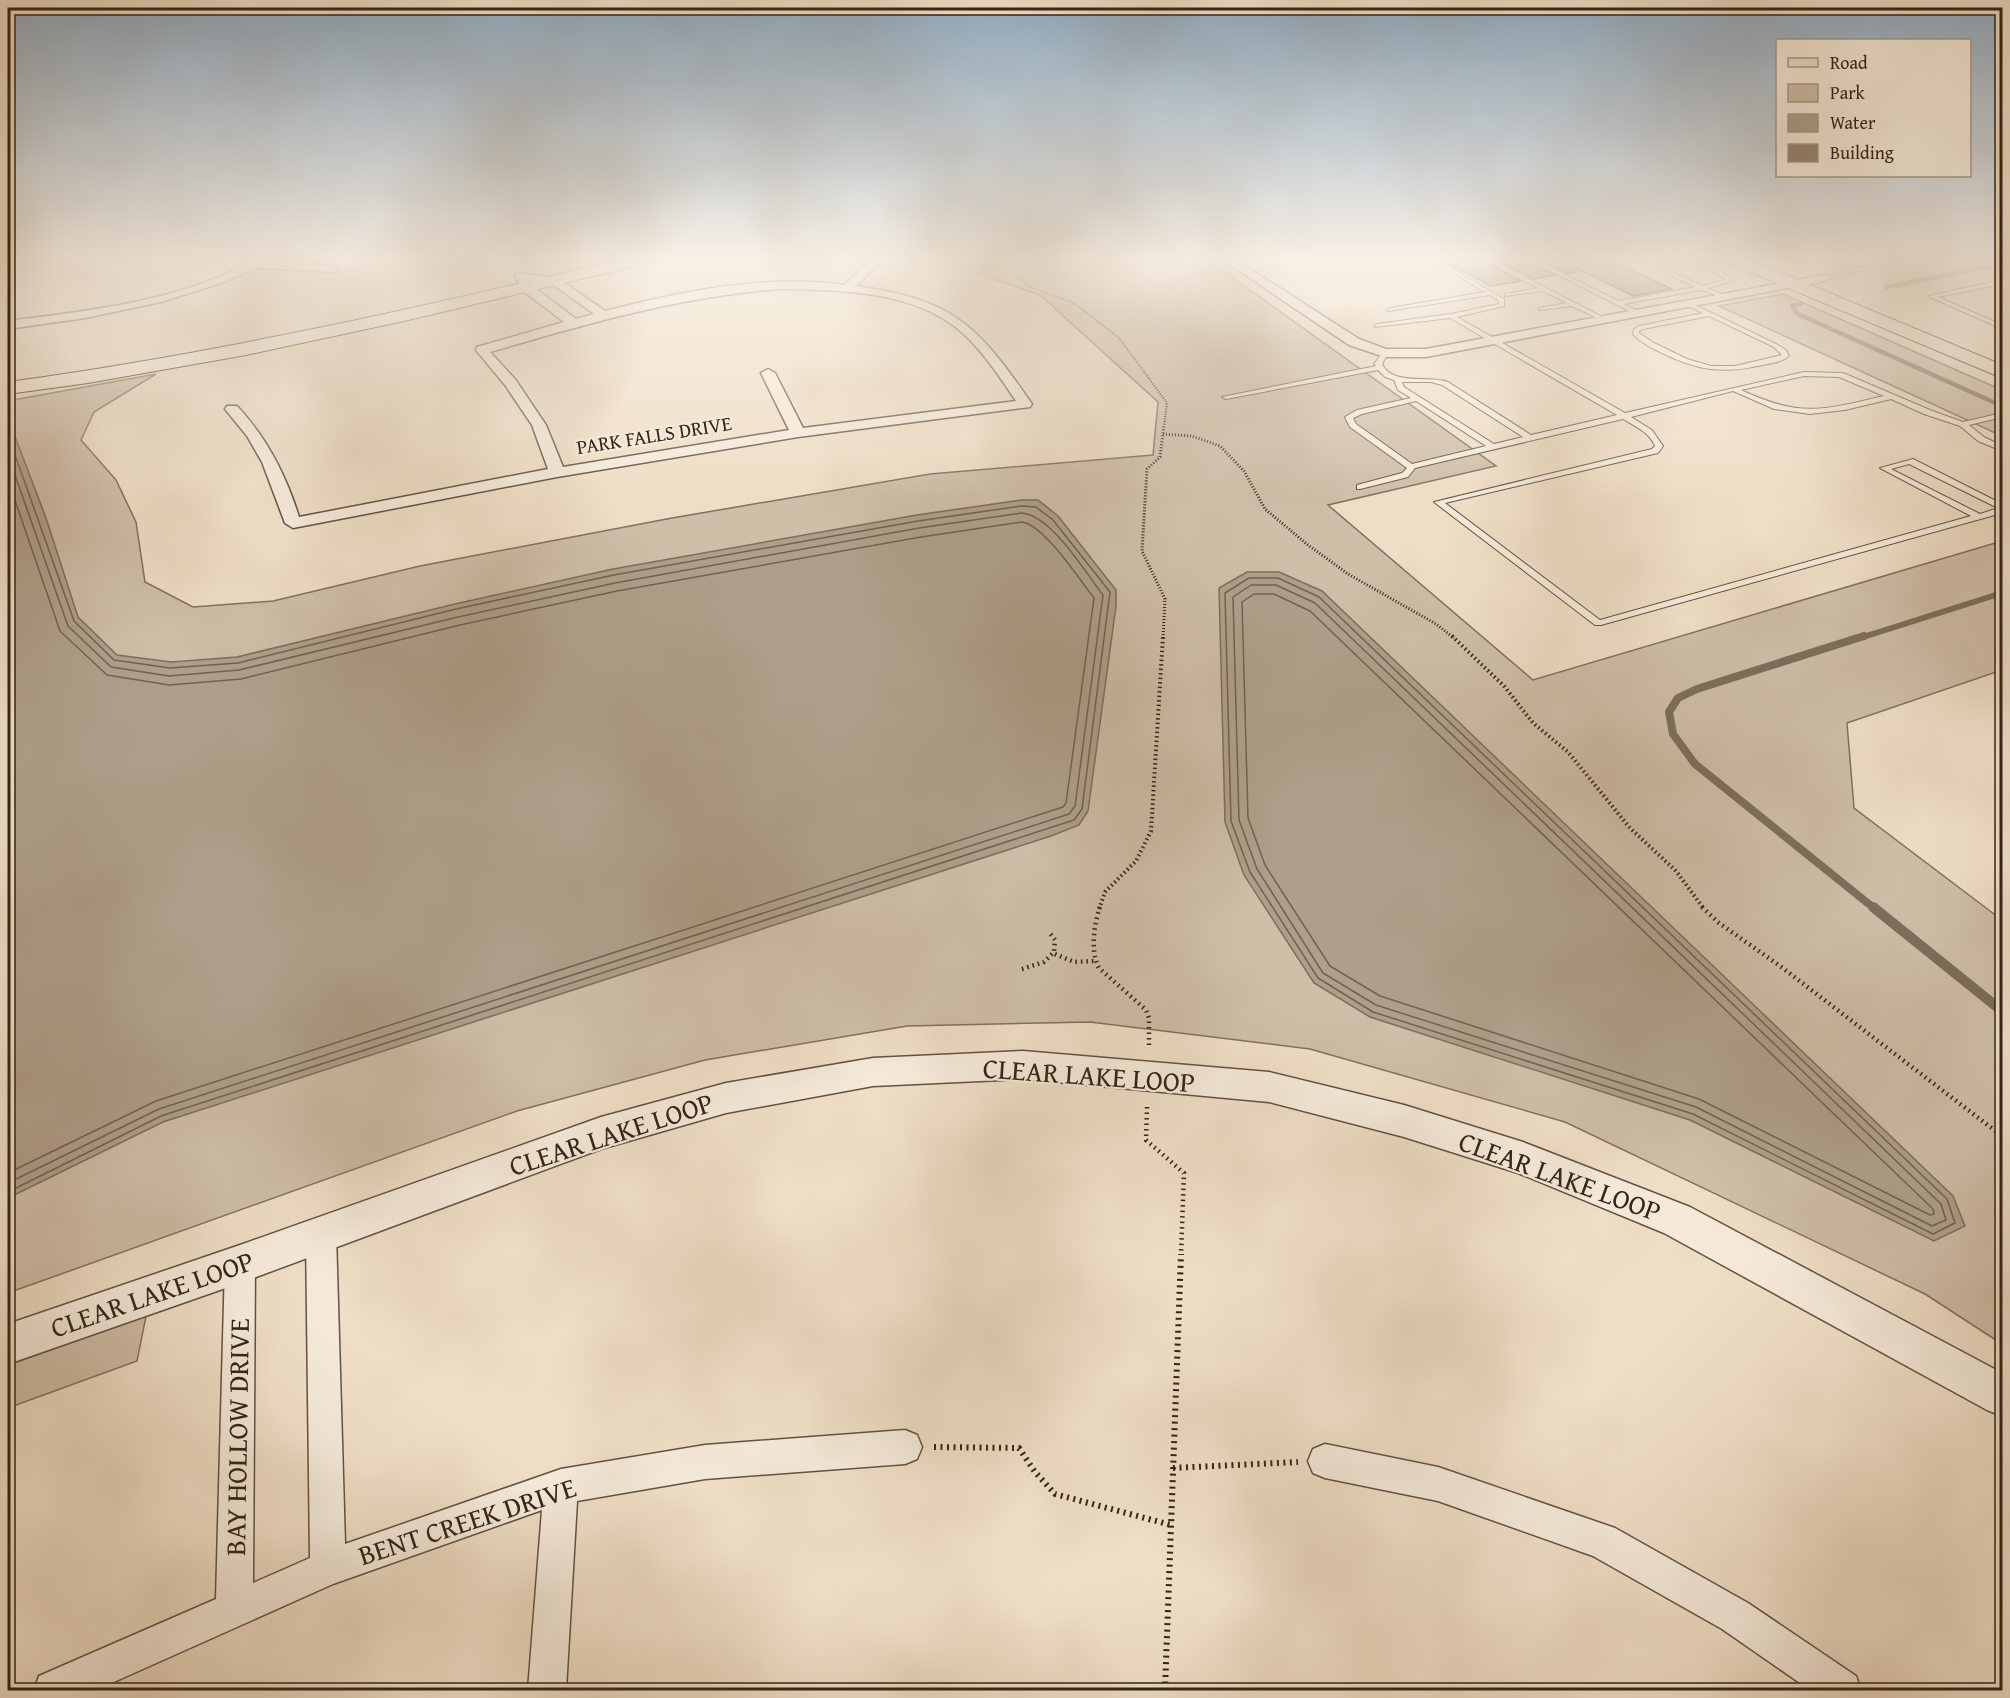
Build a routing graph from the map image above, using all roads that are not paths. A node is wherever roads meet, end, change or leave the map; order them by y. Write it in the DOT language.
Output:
graph roads {
  1 [pos="201,339"];
  2 [pos="296,339"];
  3 [pos="520,339"];
  4 [pos="975,339"];
  5 [pos="1350,339"];
  6 [pos="1496,339"];
  7 [pos="1645,339"];
  8 [pos="1764,339"];
  9 [pos="1924,339"];
  10 [pos="1492,340"];
  11 [pos="132,352"];
  12 [pos="1385,353"];
  13 [pos="64,362"];
  14 [pos="1379,368"];
  15 [pos="8,371"];
  16 [pos="2002,372"];
  17 [pos="768,373"];
  18 [pos="1397,378"];
  19 [pos="8,388"];
  20 [pos="1734,389"];
  21 [pos="1226,397"];
  22 [pos="1890,397"];
  23 [pos="1417,399"];
  24 [pos="232,409"];
  25 [pos="2002,415"];
  26 [pos="1624,416"];
  27 [pos="1963,424"];
  28 [pos="798,433"];
  29 [pos="1530,438"];
  30 [pos="1491,446"];
  31 [pos="2002,449"];
  32 [pos="1411,467"];
  33 [pos="557,472"];
  34 [pos="1360,487"];
  35 [pos="2002,508"];
  36 [pos="1980,517"];
  37 [pos="321,1234"];
  38 [pos="240,1264"];
  39 [pos="1909,1343"];
  40 [pos="8,1344"];
  41 [pos="2002,1395"];
  42 [pos="2002,1414"];
  43 [pos="905,1447"];
  44 [pos="1325,1461"];
  45 [pos="561,1486"];
  46 [pos="328,1568"];
  47 [pos="234,1609"];
  48 [pos="53,1690"];
  49 [pos="547,1690"];
  50 [pos="1842,1690"];
  1 -- 11 [label="main road"];
  2 -- 19 [label="main road"];
  3 -- 33 [label="street"];
  4 -- 28 [label="street, PARK FALLS DRIVE"];
  5 -- 12 [label="street"];
  6 -- 10 [label="street"];
  7 -- 8 [label="lane"];
  9 -- 16 [label="main road"];
  10 -- 12 [label="street"];
  10 -- 26 [label="lane"];
  12 -- 14 [label="lane"];
  13 -- 15 [label="main road"];
  14 -- 18 [label="lane"];
  14 -- 21 [label="lane"];
  17 -- 28 [label="street"];
  18 -- 23 [label="lane"];
  18 -- 29 [label="lane"];
  20 -- 22 [label="lane"];
  20 -- 22 [label="lane"];
  20 -- 26 [label="lane"];
  22 -- 27 [label="lane"];
  23 -- 30 [label="lane"];
  23 -- 32 [label="lane"];
  24 -- 33 [label="street, PARK FALLS DRIVE"];
  25 -- 27 [label="lane"];
  26 -- 29 [label="lane"];
  26 -- 36 [label="lane"];
  27 -- 31 [label="lane"];
  28 -- 33 [label="street, PARK FALLS DRIVE"];
  29 -- 30 [label="lane"];
  30 -- 32 [label="lane"];
  32 -- 34 [label="lane"];
  35 -- 36 [label="lane"];
  35 -- 36 [label="lane"];
  37 -- 38 [label="street, CLEAR LAKE LOOP"];
  37 -- 39 [label="street, CLEAR LAKE LOOP"];
  37 -- 46 [label="street"];
  38 -- 40 [label="street, CLEAR LAKE LOOP"];
  38 -- 47 [label="street, BAY HOLLOW DRIVE"];
  39 -- 41 [label="street, CLEAR LAKE LOOP"];
  39 -- 42 [label="street, CLEAR LAKE LOOP"];
  43 -- 45 [label="street, BENT CREEK DRIVE"];
  44 -- 50 [label="street"];
  45 -- 46 [label="street, BENT CREEK DRIVE"];
  45 -- 49 [label="street"];
  46 -- 47 [label="street, BENT CREEK DRIVE"];
  47 -- 48 [label="street, BENT CREEK DRIVE"];
}
